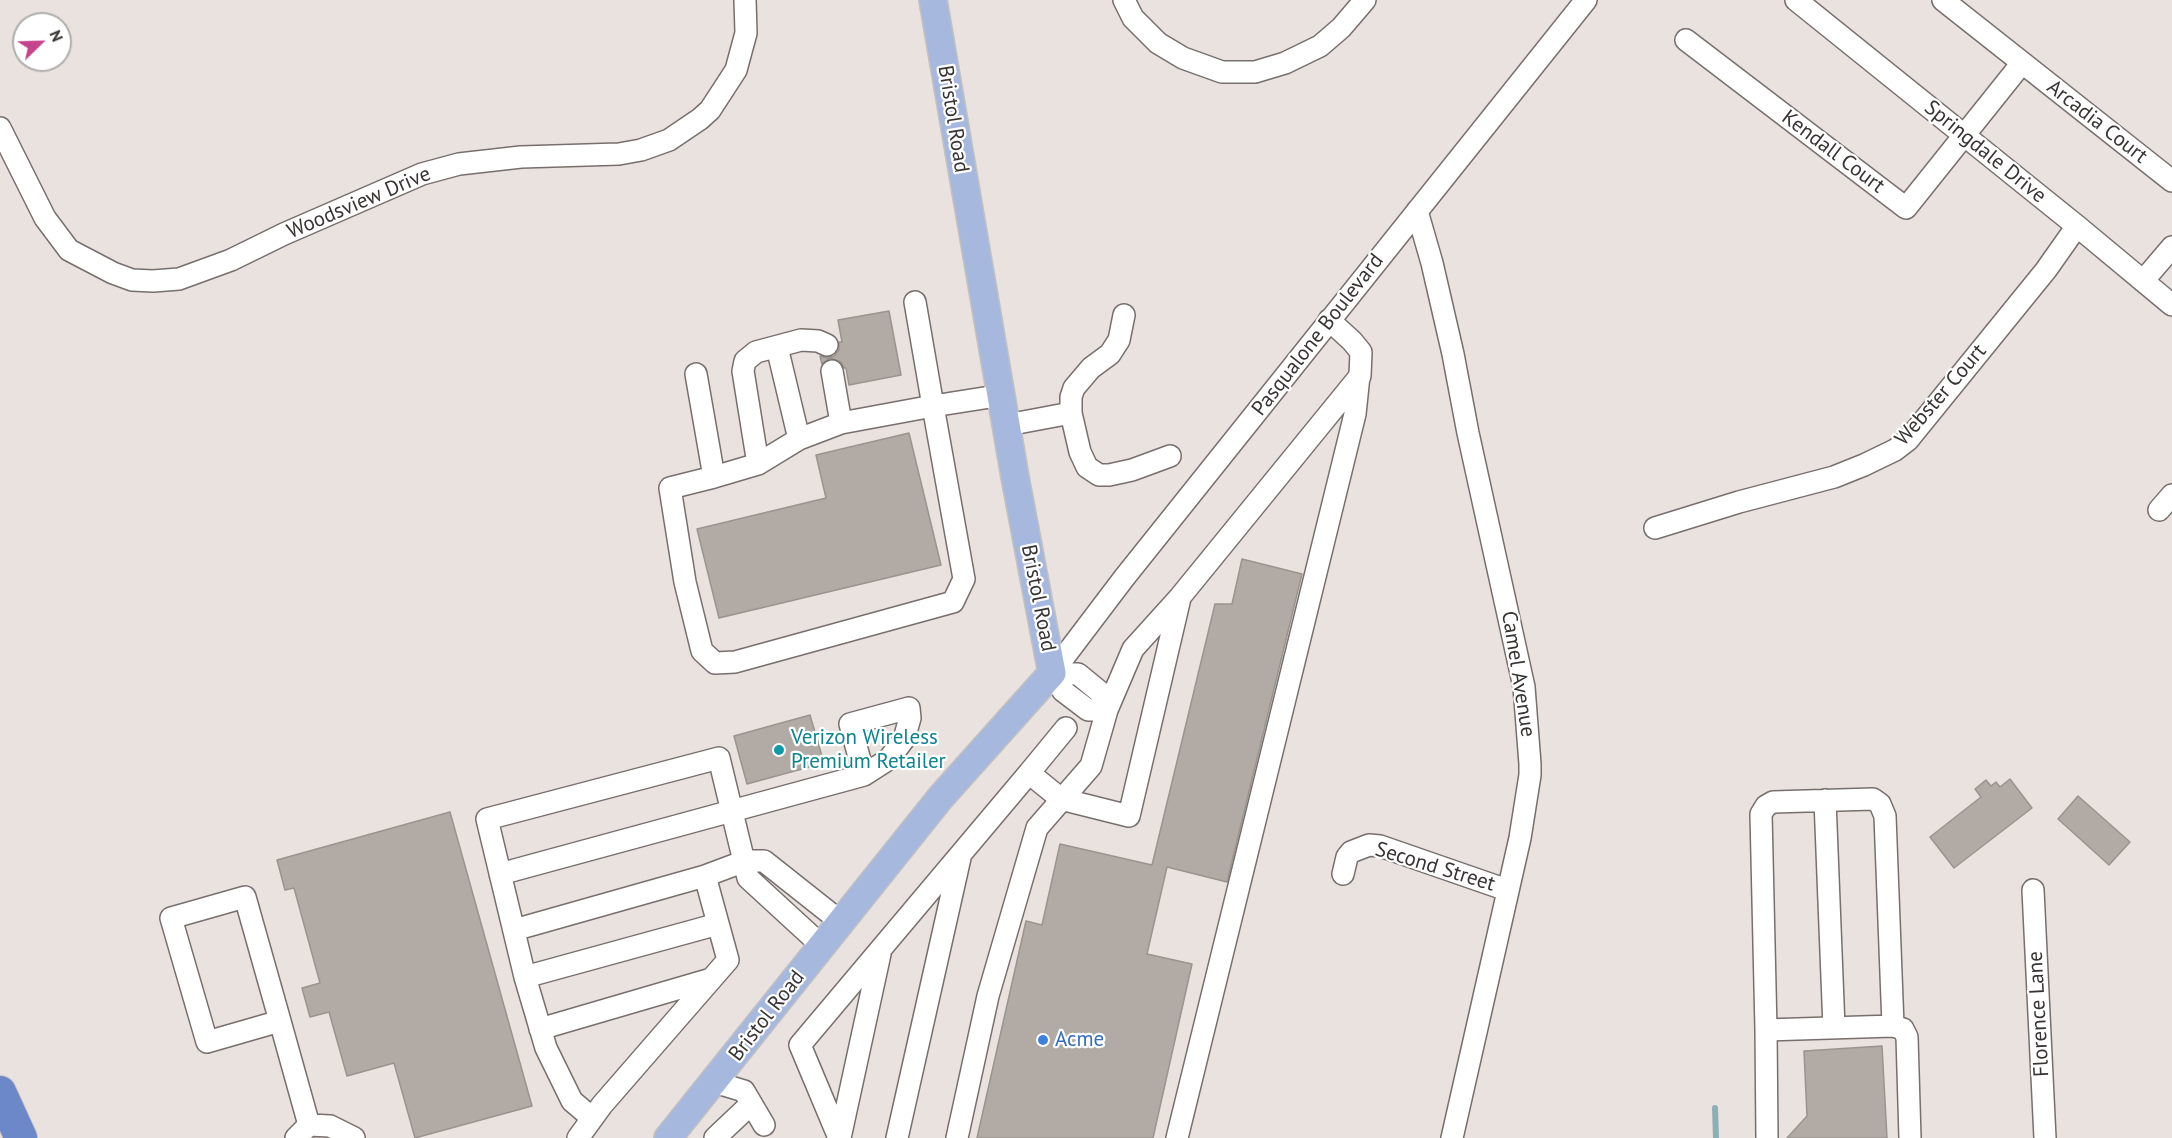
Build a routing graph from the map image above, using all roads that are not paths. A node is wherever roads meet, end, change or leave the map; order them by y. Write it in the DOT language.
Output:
graph roads {
  1 [pos="745,0"];
  2 [pos="933,0"];
  3 [pos="1124,0"];
  4 [pos="1365,0"];
  5 [pos="1586,0"];
  6 [pos="1796,0"];
  7 [pos="1943,0"];
  8 [pos="1821,7"];
  9 [pos="1686,40"];
  10 [pos="2022,63"];
  11 [pos="0,128"];
  12 [pos="1964,135"];
  13 [pos="2172,181"];
  14 [pos="1417,211"];
  15 [pos="2077,226"];
  16 [pos="2172,247"];
  17 [pos="2143,281"];
  18 [pos="915,302"];
  19 [pos="2172,305"];
  20 [pos="1124,315"];
  21 [pos="1329,320"];
  22 [pos="826,345"];
  23 [pos="777,347"];
  24 [pos="832,371"];
  25 [pos="696,374"];
  26 [pos="1360,376"];
  27 [pos="1003,395"];
  28 [pos="933,406"];
  29 [pos="1071,413"];
  30 [pos="841,423"];
  31 [pos="1007,425"];
  32 [pos="799,439"];
  33 [pos="1170,456"];
  34 [pos="758,464"];
  35 [pos="714,477"];
  36 [pos="1655,528"];
  37 [pos="1180,597"];
  38 [pos="1052,673"];
  39 [pos="1107,710"];
  40 [pos="1066,728"];
  41 [pos="1029,773"];
  42 [pos="864,775"];
  43 [pos="1061,800"];
  44 [pos="1825,800"];
  45 [pos="733,810"];
  46 [pos="961,855"];
  47 [pos="745,861"];
  48 [pos="500,874"];
  49 [pos="1343,874"];
  50 [pos="705,876"];
  51 [pos="1507,890"];
  52 [pos="2033,890"];
  53 [pos="841,922"];
  54 [pos="718,924"];
  55 [pos="514,930"];
  56 [pos="822,946"];
  57 [pos="881,951"];
  58 [pos="525,977"];
  59 [pos="711,979"];
  60 [pos="280,1021"];
  61 [pos="1893,1026"];
  62 [pos="1834,1028"];
  63 [pos="540,1029"];
  64 [pos="1766,1030"];
  65 [pos="714,1082"];
  66 [pos="0,1092"];
  67 [pos="751,1104"];
  68 [pos="592,1118"];
  69 [pos="764,1125"];
  70 [pos="302,1132"];
  71 [pos="21,1138"];
  72 [pos="354,1138"];
  73 [pos="578,1138"];
  74 [pos="669,1138"];
  75 [pos="715,1138"];
  76 [pos="839,1138"];
  77 [pos="897,1138"];
  78 [pos="957,1138"];
  79 [pos="1177,1138"];
  80 [pos="1452,1138"];
  81 [pos="1767,1138"];
  82 [pos="1910,1138"];
  83 [pos="2045,1138"];
  1 -- 11 [label="street, Woodsview Drive"];
  2 -- 27 [label="main road, Bristol Road"];
  3 -- 4 [label="street"];
  5 -- 14 [label="street, Pasqualone Boulevard"];
  6 -- 8 [label="street, Springdale Drive"];
  7 -- 10 [label="street, Arcadia Court"];
  8 -- 12 [label="street, Springdale Drive"];
  9 -- 12 [label="street, Kendall Court"];
  10 -- 12 [label="street"];
  10 -- 13 [label="street, Arcadia Court"];
  12 -- 15 [label="street, Springdale Drive"];
  14 -- 21 [label="street, Pasqualone Boulevard"];
  14 -- 51 [label="street, Camel Avenue"];
  15 -- 17 [label="street, Springdale Drive"];
  15 -- 36 [label="street, Webster Court"];
  16 -- 17 [label="street"];
  17 -- 19 [label="street, Springdale Drive"];
  18 -- 28 [label="street"];
  20 -- 29 [label="street"];
  21 -- 26 [label="street"];
  21 -- 38 [label="street, Pasqualone Boulevard"];
  22 -- 23 [label="street"];
  23 -- 32 [label="street"];
  23 -- 34 [label="street"];
  24 -- 30 [label="street"];
  25 -- 35 [label="street"];
  26 -- 37 [label="street"];
  26 -- 79 [label="street"];
  27 -- 28 [label="street"];
  27 -- 31 [label="main road, Bristol Road"];
  28 -- 30 [label="street"];
  28 -- 35 [label="street"];
  29 -- 31 [label="street"];
  29 -- 33 [label="street"];
  30 -- 32 [label="street"];
  31 -- 38 [label="main road, Bristol Road"];
  32 -- 34 [label="street"];
  34 -- 35 [label="street"];
  37 -- 39 [label="street"];
  37 -- 43 [label="street"];
  38 -- 39 [label="street"];
  38 -- 53 [label="main road, Bristol Road"];
  39 -- 43 [label="street"];
  40 -- 41 [label="street"];
  41 -- 43 [label="street"];
  41 -- 46 [label="street"];
  42 -- 45 [label="street"];
  43 -- 78 [label="street"];
  44 -- 61 [label="street"];
  44 -- 62 [label="street"];
  44 -- 64 [label="street"];
  45 -- 47 [label="street"];
  45 -- 48 [label="street"];
  45 -- 48 [label="street"];
  46 -- 57 [label="street"];
  46 -- 77 [label="street"];
  47 -- 50 [label="street"];
  47 -- 53 [label="street"];
  47 -- 56 [label="street"];
  48 -- 55 [label="street"];
  49 -- 51 [label="street, Second Street"];
  50 -- 54 [label="street"];
  50 -- 55 [label="street"];
  51 -- 80 [label="street, Camel Avenue"];
  52 -- 83 [label="street, Florence Lane"];
  53 -- 56 [label="main road, Bristol Road"];
  54 -- 58 [label="street"];
  54 -- 59 [label="street"];
  55 -- 58 [label="street"];
  56 -- 65 [label="main road, Bristol Road"];
  57 -- 76 [label="street"];
  57 -- 76 [label="street"];
  58 -- 63 [label="street"];
  59 -- 63 [label="street"];
  59 -- 68 [label="street"];
  60 -- 60 [label="street"];
  60 -- 70 [label="street"];
  61 -- 62 [label="street"];
  61 -- 82 [label="street"];
  62 -- 64 [label="street"];
  63 -- 68 [label="street"];
  64 -- 81 [label="street"];
  65 -- 67 [label="street"];
  65 -- 74 [label="main road, Bristol Road"];
  66 -- 71 [label="highway"];
  67 -- 69 [label="street"];
  67 -- 75 [label="street"];
  68 -- 73 [label="street"];
  70 -- 72 [label="street"];
}
